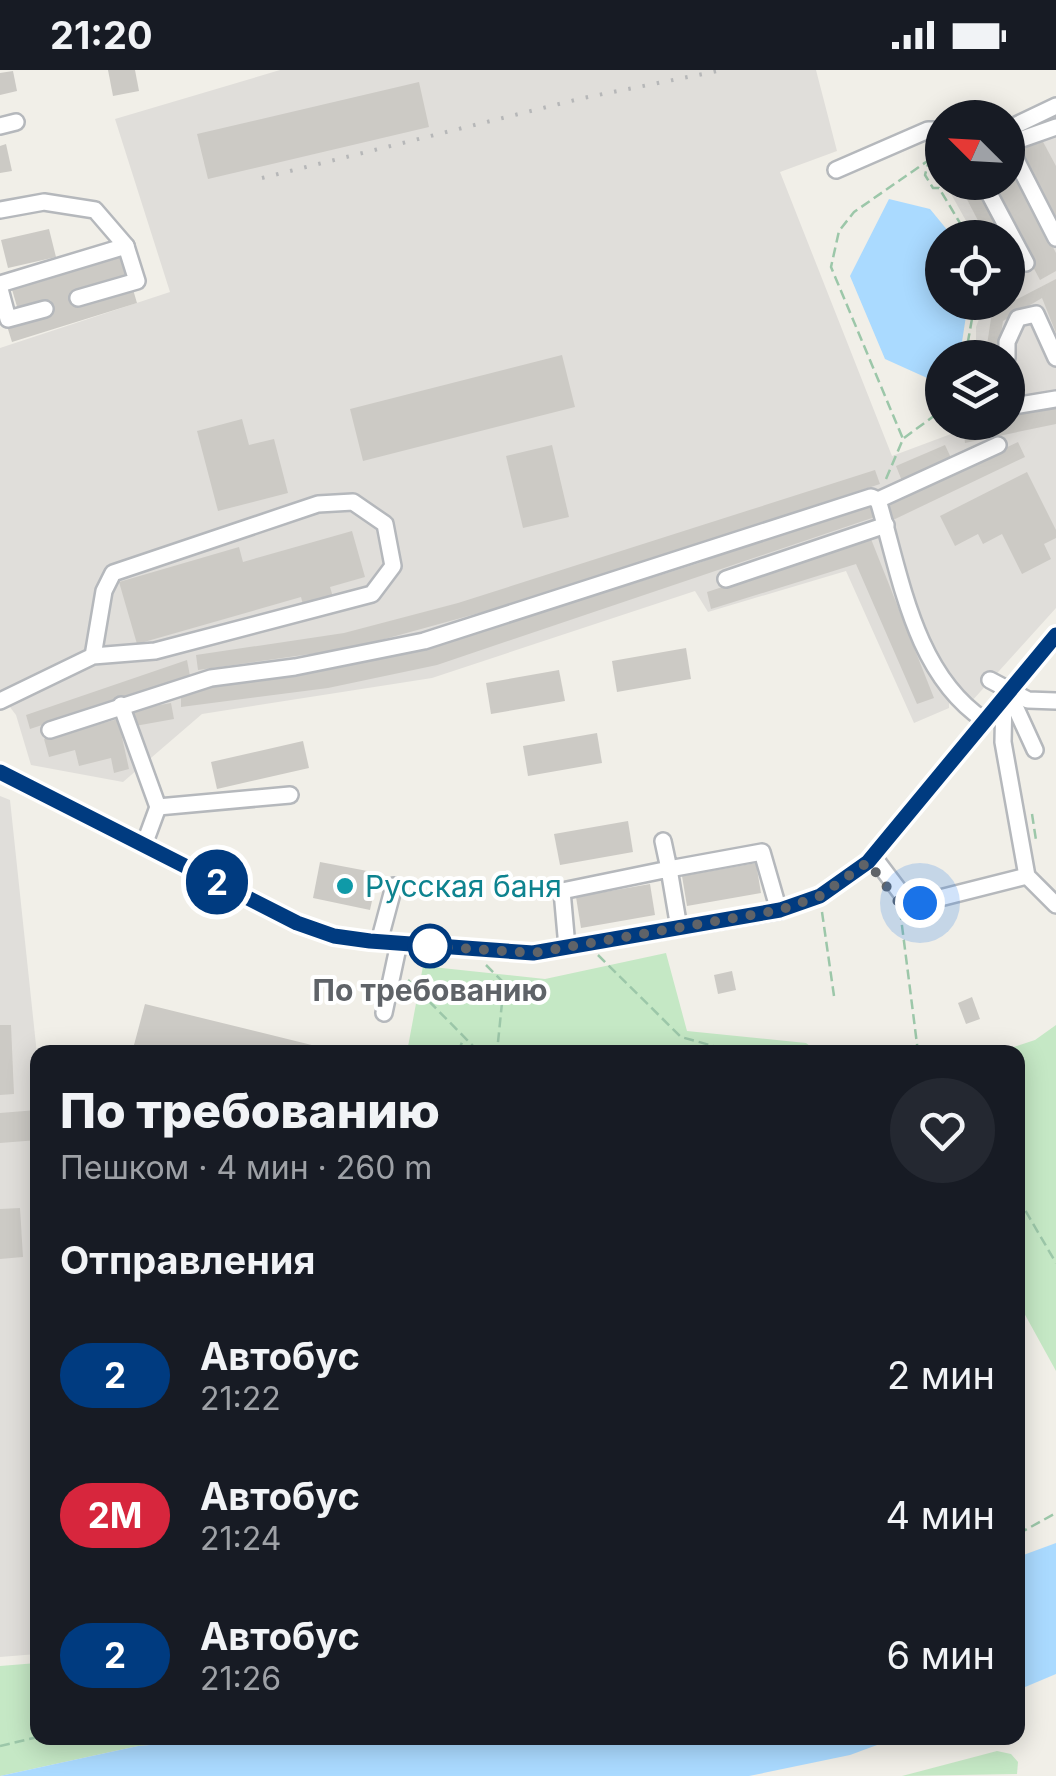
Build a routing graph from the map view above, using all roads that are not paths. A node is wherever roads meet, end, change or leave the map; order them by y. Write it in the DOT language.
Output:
graph roads {
  1 [pos="1056,106"];
  2 [pos="1025,121"];
  3 [pos="1052,128"];
  4 [pos="925,131"];
  5 [pos="1025,138"];
  6 [pos="1056,146"];
  7 [pos="836,170"];
  8 [pos="1025,177"];
  9 [pos="992,200"];
  10 [pos="0,210"];
  11 [pos="1056,238"];
  12 [pos="126,246"];
  13 [pos="1026,263"];
  14 [pos="0,286"];
  15 [pos="78,298"];
  16 [pos="45,308"];
  17 [pos="1008,340"];
  18 [pos="1056,358"];
  19 [pos="1056,399"];
  20 [pos="1025,404"];
  21 [pos="998,445"];
  22 [pos="878,500"];
  23 [pos="886,526"];
  24 [pos="726,580"];
  25 [pos="1056,634"];
  26 [pos="93,656"];
  27 [pos="990,680"];
  28 [pos="1006,693"];
  29 [pos="0,701"];
  30 [pos="1056,701"];
  31 [pos="121,705"];
  32 [pos="984,720"];
  33 [pos="50,730"];
  34 [pos="1035,750"];
  35 [pos="0,772"];
  36 [pos="290,795"];
  37 [pos="158,807"];
  38 [pos="664,841"];
  39 [pos="144,846"];
  40 [pos="874,856"];
  41 [pos="669,869"];
  42 [pos="1027,869"];
  43 [pos="394,886"];
  44 [pos="1056,904"];
  45 [pos="780,910"];
  46 [pos="679,928"];
  47 [pos="379,942"];
  48 [pos="400,943"];
  49 [pos="566,947"];
  50 [pos="384,1012"];
  1 -- 2 [label="street"];
  3 -- 5 [label="street"];
  3 -- 6 [label="street"];
  4 -- 7 [label="street"];
  8 -- 11 [label="street"];
  9 -- 13 [label="street"];
  10 -- 12 [label="street"];
  12 -- 14 [label="street"];
  12 -- 15 [label="street"];
  14 -- 16 [label="street"];
  17 -- 18 [label="street"];
  19 -- 20 [label="street"];
  21 -- 22 [label="street"];
  22 -- 23 [label="street"];
  22 -- 31 [label="street"];
  23 -- 24 [label="street"];
  23 -- 32 [label="street"];
  25 -- 28 [label="street"];
  26 -- 26 [label="street"];
  26 -- 29 [label="street"];
  27 -- 28 [label="street"];
  28 -- 30 [label="street"];
  28 -- 32 [label="street"];
  28 -- 34 [label="street"];
  28 -- 42 [label="street"];
  31 -- 33 [label="street"];
  31 -- 37 [label="street"];
  32 -- 40 [label="street"];
  35 -- 39 [label="street"];
  36 -- 37 [label="street"];
  37 -- 39 [label="street"];
  38 -- 41 [label="street"];
  39 -- 47 [label="street"];
  40 -- 42 [label="street"];
  40 -- 45 [label="street"];
  41 -- 45 [label="street"];
  41 -- 46 [label="street"];
  41 -- 49 [label="street"];
  42 -- 44 [label="street"];
  43 -- 47 [label="street"];
  45 -- 46 [label="street"];
  46 -- 49 [label="street"];
  47 -- 48 [label="street"];
  48 -- 49 [label="street"];
  48 -- 50 [label="street"];
}
